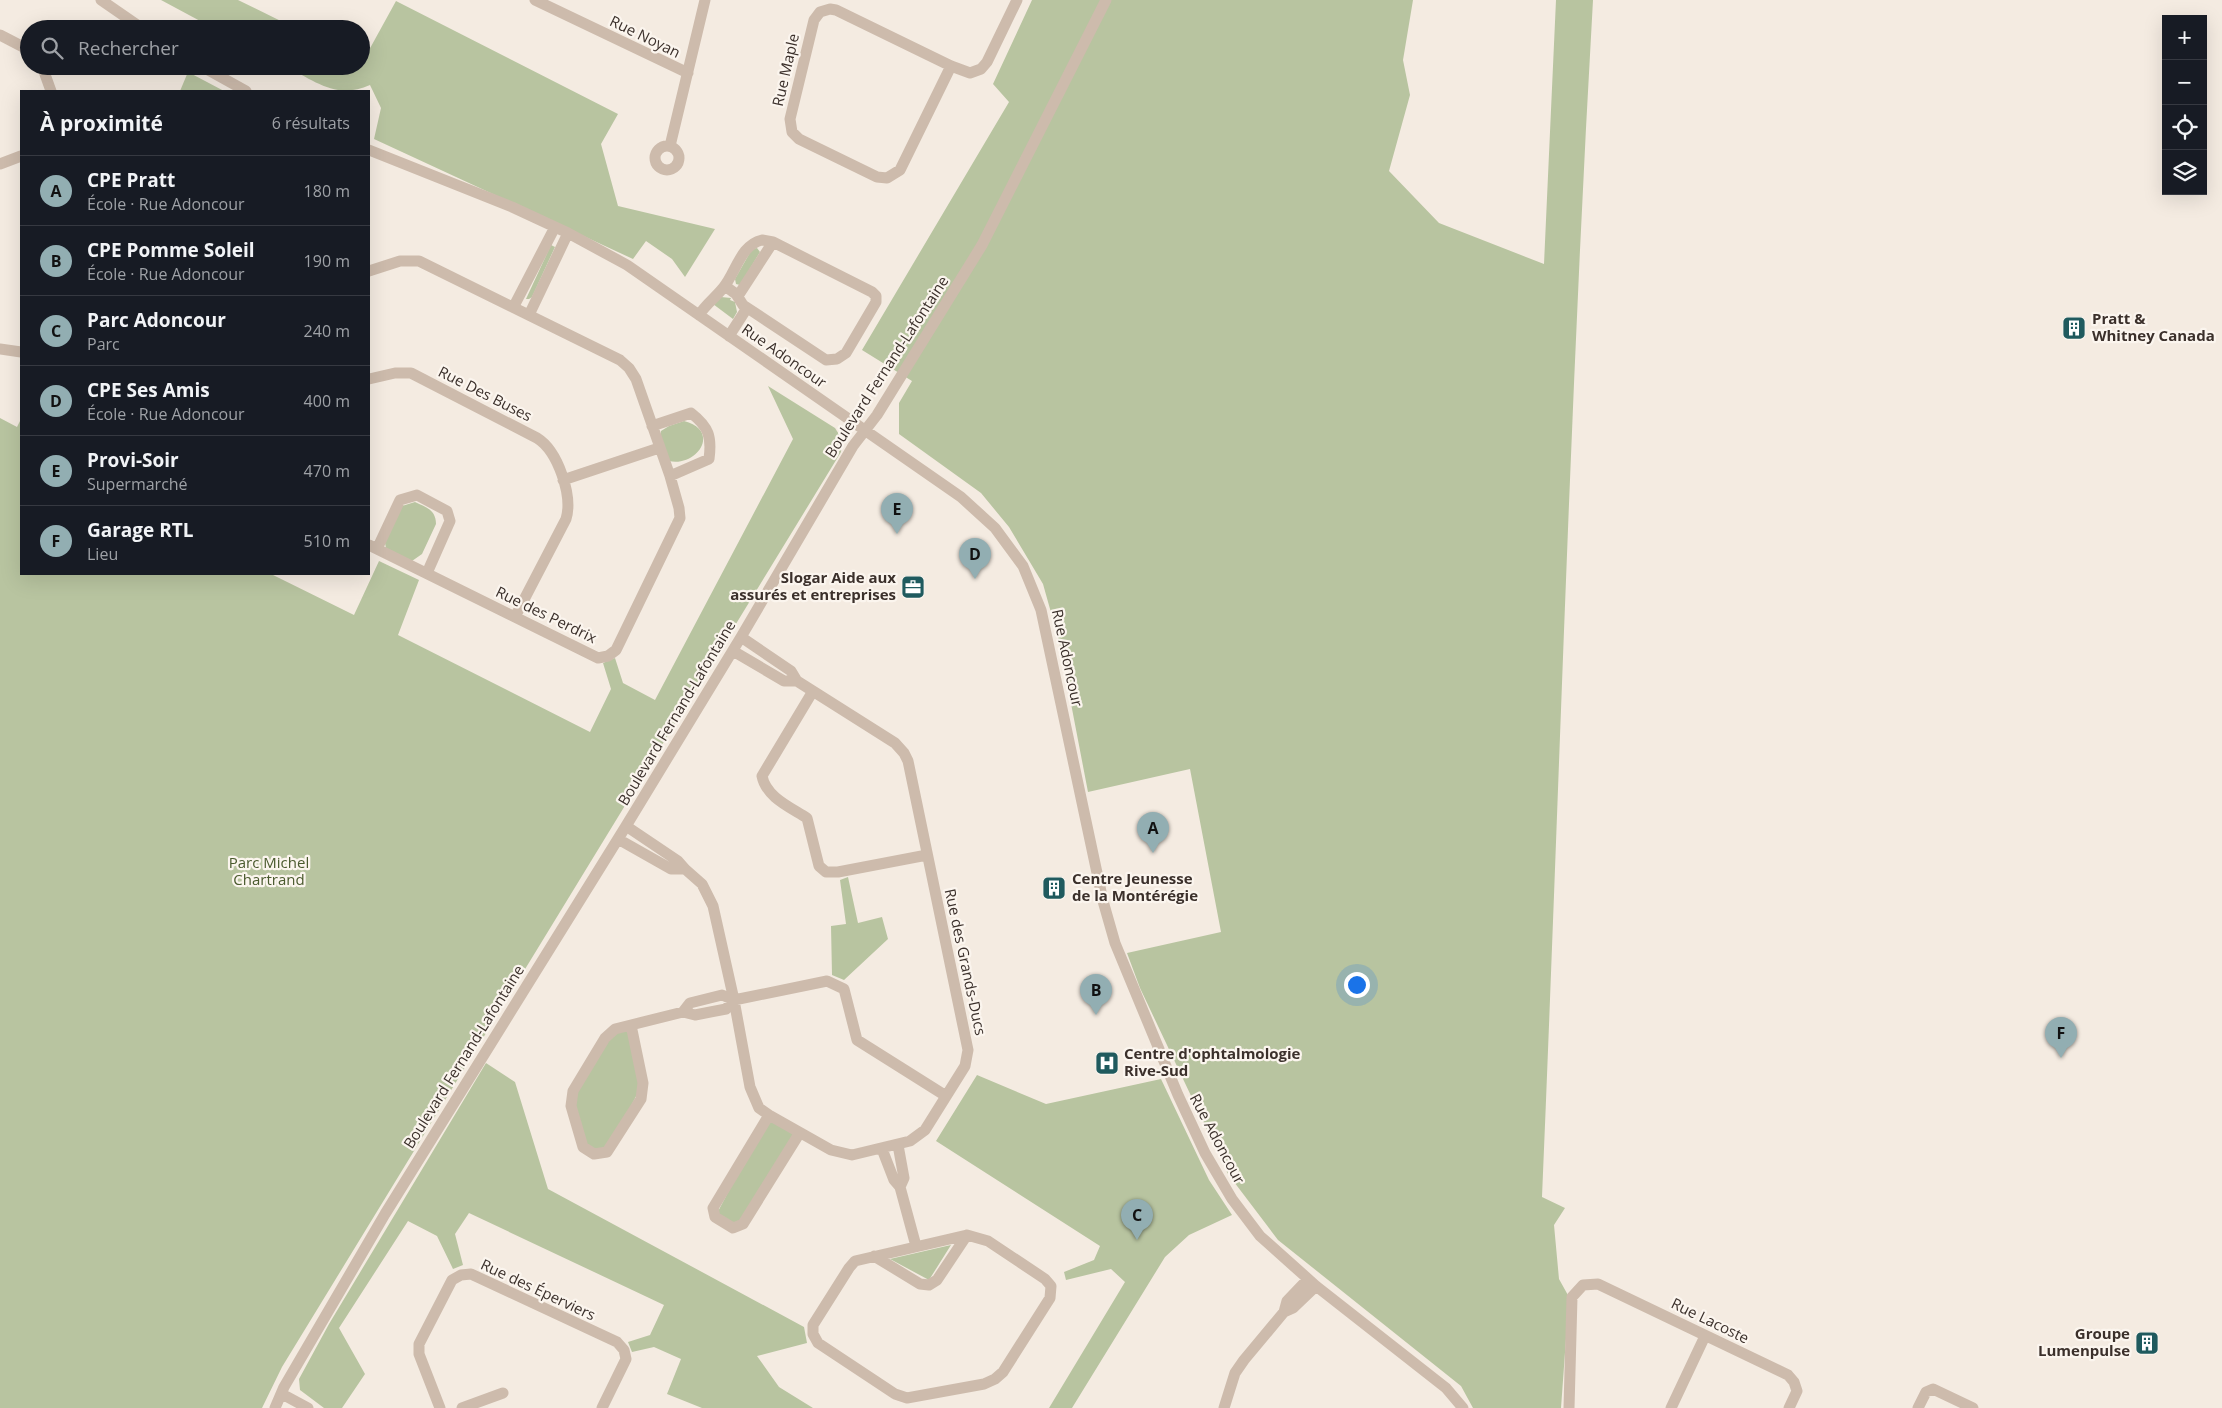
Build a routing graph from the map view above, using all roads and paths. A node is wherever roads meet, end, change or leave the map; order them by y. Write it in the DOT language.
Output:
graph roads {
  1 [pos="101,0"];
  2 [pos="535,0"];
  3 [pos="705,0"];
  4 [pos="1017,0"];
  5 [pos="1106,0"];
  6 [pos="130,20"];
  7 [pos="0,35"];
  8 [pos="20,45"];
  9 [pos="952,66"];
  10 [pos="688,73"];
  11 [pos="45,75"];
  12 [pos="218,75"];
  13 [pos="51,90"];
  14 [pos="244,90"];
  15 [pos="670,146"];
  16 [pos="370,150"];
  17 [pos="20,156"];
  18 [pos="0,164"];
  19 [pos="555,227"];
  20 [pos="568,233"];
  21 [pos="773,242"];
  22 [pos="370,271"];
  23 [pos="725,286"];
  24 [pos="738,296"];
  25 [pos="514,306"];
  26 [pos="748,308"];
  27 [pos="529,314"];
  28 [pos="699,315"];
  29 [pos="729,336"];
  30 [pos="0,349"];
  31 [pos="20,352"];
  32 [pos="370,379"];
  33 [pos="652,426"];
  34 [pos="866,430"];
  35 [pos="659,448"];
  36 [pos="670,476"];
  37 [pos="564,480"];
  38 [pos="373,547"];
  39 [pos="427,573"];
  40 [pos="515,617"];
  41 [pos="741,638"];
  42 [pos="733,651"];
  43 [pos="797,681"];
  44 [pos="813,691"];
  45 [pos="626,826"];
  46 [pos="618,839"];
  47 [pos="927,855"];
  48 [pos="685,869"];
  49 [pos="734,1000"];
  50 [pos="631,1025"];
  51 [pos="946,1096"];
  52 [pos="769,1115"];
  53 [pos="799,1134"];
  54 [pos="898,1145"];
  55 [pos="882,1149"];
  56 [pos="900,1187"];
  57 [pos="966,1235"];
  58 [pos="916,1246"];
  59 [pos="874,1256"];
  60 [pos="1312,1282"];
  61 [pos="1705,1336"];
  62 [pos="503,1393"];
  63 [pos="282,1394"];
  64 [pos="275,1408"];
  65 [pos="308,1408"];
  66 [pos="440,1408"];
  67 [pos="462,1408"];
  68 [pos="602,1408"];
  69 [pos="1224,1408"];
  70 [pos="1463,1408"];
  71 [pos="1569,1408"];
  72 [pos="1671,1408"];
  73 [pos="1789,1408"];
  74 [pos="1918,1408"];
  75 [pos="1973,1408"];
  1 -- 6 [label="street"];
  2 -- 10 [label="street, Rue Noyan"];
  3 -- 10 [label="street"];
  4 -- 9 [label="street, Rue Maple"];
  5 -- 34 [label="street, Boulevard Fernand-Lafontaine"];
  7 -- 8 [label="street"];
  9 -- 9 [label="street, Rue Maple"];
  10 -- 15 [label="street"];
  11 -- 13 [label="street"];
  12 -- 14 [label="street"];
  16 -- 19 [label="street, Rue Adoncour"];
  17 -- 18 [label="street"];
  19 -- 20 [label="street, Rue Adoncour"];
  19 -- 25 [label="street"];
  20 -- 27 [label="street"];
  20 -- 28 [label="street, Rue Adoncour"];
  21 -- 23 [label="street"];
  21 -- 24 [label="street"];
  21 -- 26 [label="street"];
  22 -- 25 [label="street, Rue des Perdrix"];
  23 -- 24 [label="street"];
  23 -- 28 [label="street"];
  24 -- 26 [label="street"];
  25 -- 27 [label="street, Rue des Perdrix"];
  26 -- 29 [label="street"];
  27 -- 33 [label="street, Rue des Perdrix"];
  28 -- 29 [label="street, Rue Adoncour"];
  29 -- 34 [label="street, Rue Adoncour"];
  30 -- 31 [label="street"];
  32 -- 37 [label="street, Rue Des Buses"];
  33 -- 35 [label="street, Rue des Perdrix"];
  33 -- 36 [label="street"];
  34 -- 41 [label="street, Boulevard Fernand-Lafontaine"];
  34 -- 60 [label="street, Rue Adoncour"];
  35 -- 36 [label="street, Rue des Perdrix"];
  35 -- 37 [label="street"];
  36 -- 40 [label="street, Rue des Perdrix"];
  37 -- 40 [label="street, Rue Des Buses"];
  38 -- 39 [label="street, Rue des Perdrix"];
  38 -- 39 [label="street, Rue des Perdrix"];
  39 -- 40 [label="street, Rue des Perdrix"];
  41 -- 42 [label="street, Boulevard Fernand-Lafontaine"];
  41 -- 43 [label="street, Rue des Grands-Ducs"];
  42 -- 43 [label="street, Rue des Grands-Ducs"];
  42 -- 45 [label="street, Boulevard Fernand-Lafontaine"];
  43 -- 44 [label="street, Rue des Grands-Ducs"];
  44 -- 47 [label="street, Rue des Grands-Ducs"];
  44 -- 47 [label="street"];
  45 -- 46 [label="street, Boulevard Fernand-Lafontaine"];
  45 -- 48 [label="street, Rue des Grands-Ducs"];
  46 -- 48 [label="street"];
  46 -- 63 [label="street, Boulevard Fernand-Lafontaine"];
  47 -- 51 [label="street, Rue des Grands-Ducs"];
  48 -- 49 [label="street, Rue des Grands-Ducs"];
  49 -- 50 [label="street"];
  49 -- 51 [label="street"];
  49 -- 52 [label="street, Rue des Grands-Ducs"];
  50 -- 50 [label="street"];
  51 -- 54 [label="street, Rue des Grands-Ducs"];
  52 -- 53 [label="street, Rue des Grands-Ducs"];
  52 -- 53 [label="street"];
  53 -- 55 [label="street, Rue des Grands-Ducs"];
  54 -- 55 [label="street, Rue des Grands-Ducs"];
  54 -- 56 [label="street"];
  55 -- 56 [label="street"];
  56 -- 58 [label="street"];
  57 -- 58 [label="street"];
  57 -- 59 [label="street"];
  57 -- 59 [label="street"];
  58 -- 59 [label="street"];
  60 -- 69 [label="street"];
  60 -- 70 [label="street, Rue Adoncour"];
  61 -- 71 [label="street, Rue Lacoste"];
  61 -- 72 [label="street"];
  61 -- 73 [label="street, Rue Lacoste"];
  62 -- 67 [label="street"];
  63 -- 64 [label="street, Boulevard Fernand-Lafontaine"];
  63 -- 65 [label="street"];
  66 -- 68 [label="street, Rue des Éperviers"];
  74 -- 75 [label="street"];
}
